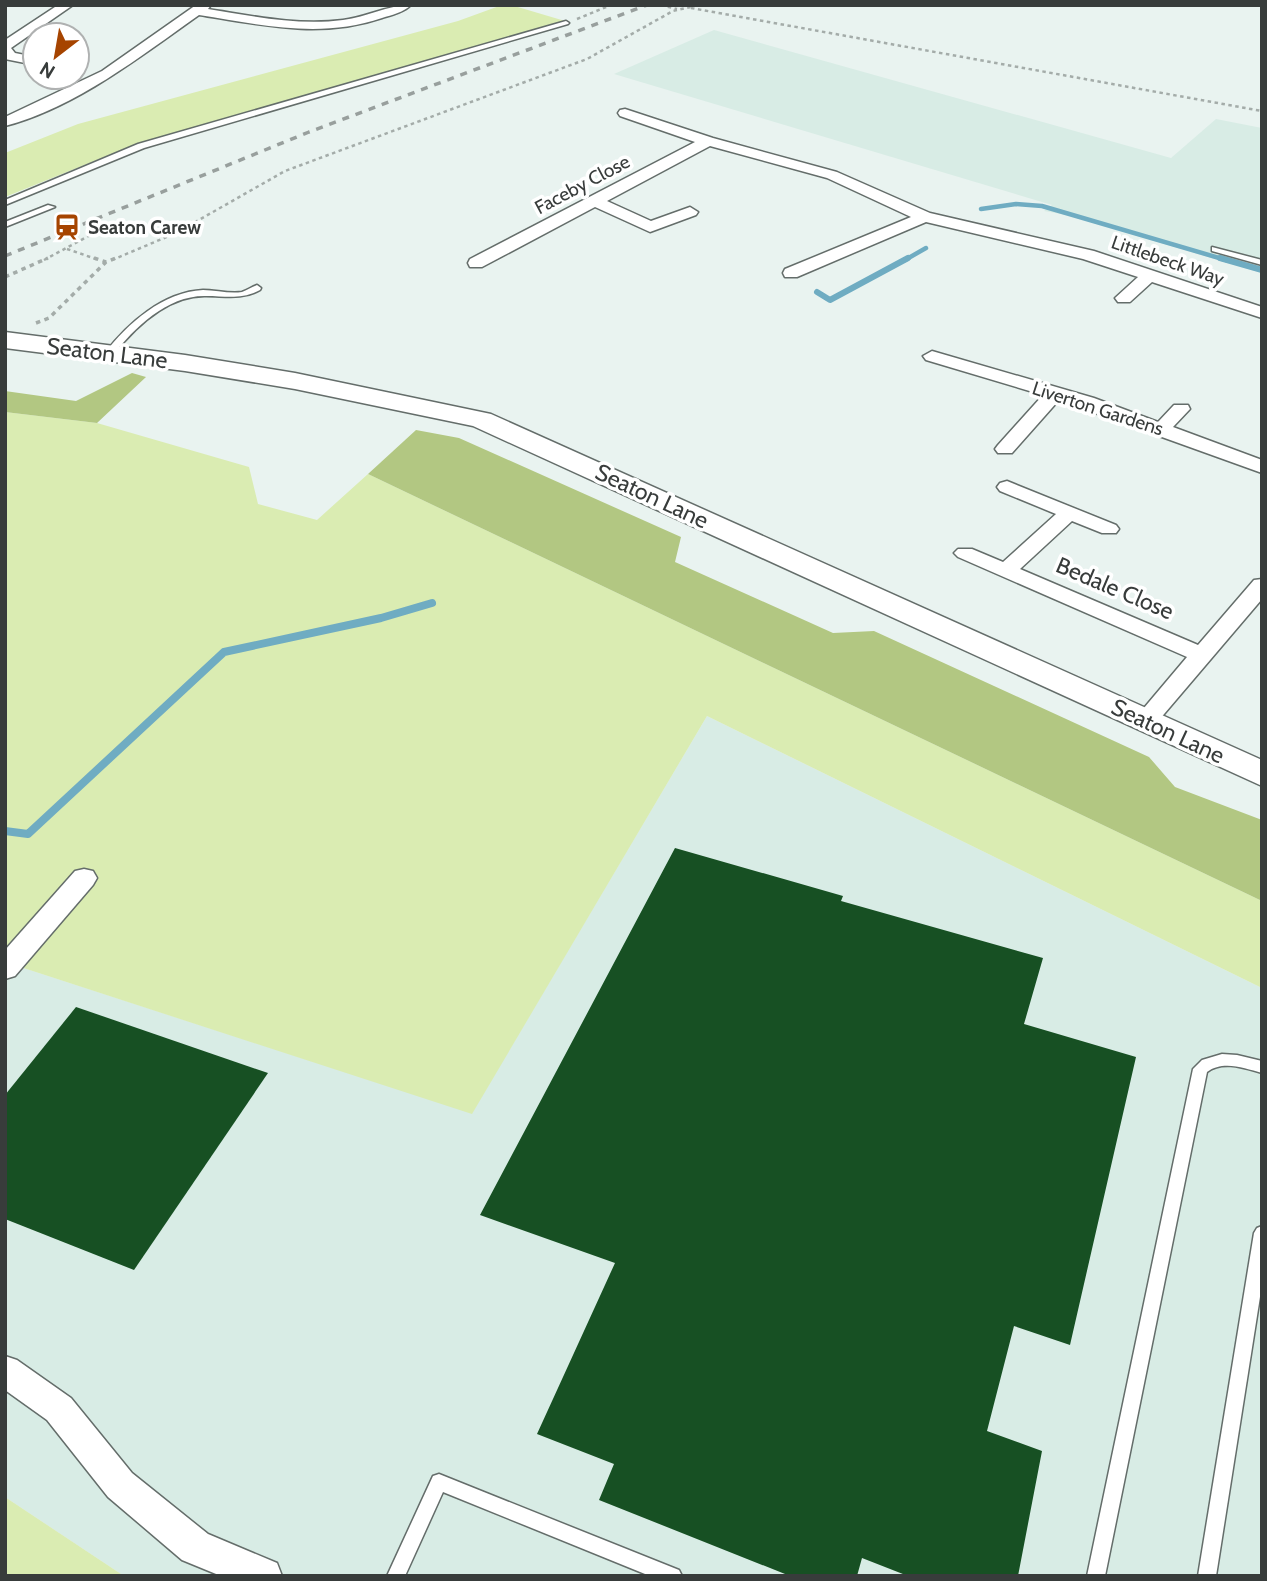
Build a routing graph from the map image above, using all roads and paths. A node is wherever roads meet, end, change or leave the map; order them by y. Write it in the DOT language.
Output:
graph roads {
  1 [pos="67,5"];
  2 [pos="405,5"];
  3 [pos="611,5"];
  4 [pos="661,5"];
  5 [pos="699,5"];
  6 [pos="201,8"];
  7 [pos="680,9"];
  8 [pos="566,23"];
  9 [pos="5,47"];
  10 [pos="21,58"];
  11 [pos="91,71"];
  12 [pos="107,74"];
  13 [pos="1262,111"];
  14 [pos="625,113"];
  15 [pos="5,122"];
  16 [pos="708,141"];
  17 [pos="596,201"];
  18 [pos="5,202"];
  19 [pos="51,207"];
  20 [pos="690,212"];
  21 [pos="925,218"];
  22 [pos="5,225"];
  23 [pos="86,229"];
  24 [pos="66,248"];
  25 [pos="1215,249"];
  26 [pos="106,262"];
  27 [pos="476,263"];
  28 [pos="1262,263"];
  29 [pos="791,273"];
  30 [pos="1149,276"];
  31 [pos="5,277"];
  32 [pos="257,288"];
  33 [pos="1124,298"];
  34 [pos="1262,313"];
  35 [pos="36,323"];
  36 [pos="5,340"];
  37 [pos="109,354"];
  38 [pos="932,356"];
  39 [pos="1055,393"];
  40 [pos="1181,409"];
  41 [pos="1161,429"];
  42 [pos="1005,449"];
  43 [pos="1262,467"];
  44 [pos="1007,487"];
  45 [pos="1069,513"];
  46 [pos="1108,529"];
  47 [pos="965,553"];
  48 [pos="1007,570"];
  49 [pos="1262,585"];
  50 [pos="1202,654"];
  51 [pos="1145,721"];
  52 [pos="1262,774"];
  53 [pos="84,878"];
  54 [pos="5,970"];
  55 [pos="1262,1067"];
  56 [pos="1262,1233"];
  57 [pos="5,1371"];
  58 [pos="264,1576"];
  59 [pos="396,1576"];
  60 [pos="673,1576"];
  61 [pos="1096,1576"];
  62 [pos="1207,1576"];
  1 -- 9 [label="street"];
  2 -- 6 [label="street"];
  3 -- 8 [label="path"];
  4 -- 7 [label="path"];
  5 -- 7 [label="path"];
  6 -- 12 [label="street"];
  7 -- 13 [label="path"];
  7 -- 26 [label="path"];
  8 -- 18 [label="lane"];
  9 -- 10 [label="street"];
  11 -- 12 [label="street"];
  12 -- 15 [label="street"];
  14 -- 16 [label="street, Littlebeck Way"];
  16 -- 17 [label="street, Faceby Close"];
  16 -- 21 [label="street, Littlebeck Way"];
  17 -- 20 [label="street"];
  17 -- 27 [label="street, Faceby Close"];
  19 -- 22 [label="lane"];
  21 -- 29 [label="street"];
  21 -- 30 [label="street, Littlebeck Way"];
  23 -- 24 [label="path"];
  24 -- 26 [label="path"];
  24 -- 31 [label="path"];
  25 -- 28 [label="lane"];
  26 -- 35 [label="path"];
  30 -- 33 [label="street"];
  30 -- 34 [label="street, Littlebeck Way"];
  32 -- 37 [label="lane"];
  36 -- 37 [label="main road, Seaton Lane"];
  37 -- 51 [label="main road, Seaton Lane"];
  38 -- 39 [label="street, Liverton Gardens"];
  39 -- 41 [label="street, Liverton Gardens"];
  39 -- 42 [label="street"];
  40 -- 41 [label="street"];
  41 -- 43 [label="street, Liverton Gardens"];
  44 -- 45 [label="street"];
  45 -- 46 [label="street"];
  45 -- 48 [label="street, Bedale Close"];
  47 -- 48 [label="street, Bedale Close"];
  48 -- 50 [label="street, Bedale Close"];
  49 -- 50 [label="street"];
  50 -- 51 [label="street"];
  51 -- 52 [label="main road, Seaton Lane"];
  53 -- 54 [label="street"];
  55 -- 61 [label="lane"];
  56 -- 62 [label="lane"];
  57 -- 58 [label="street"];
  59 -- 60 [label="lane"];
}
